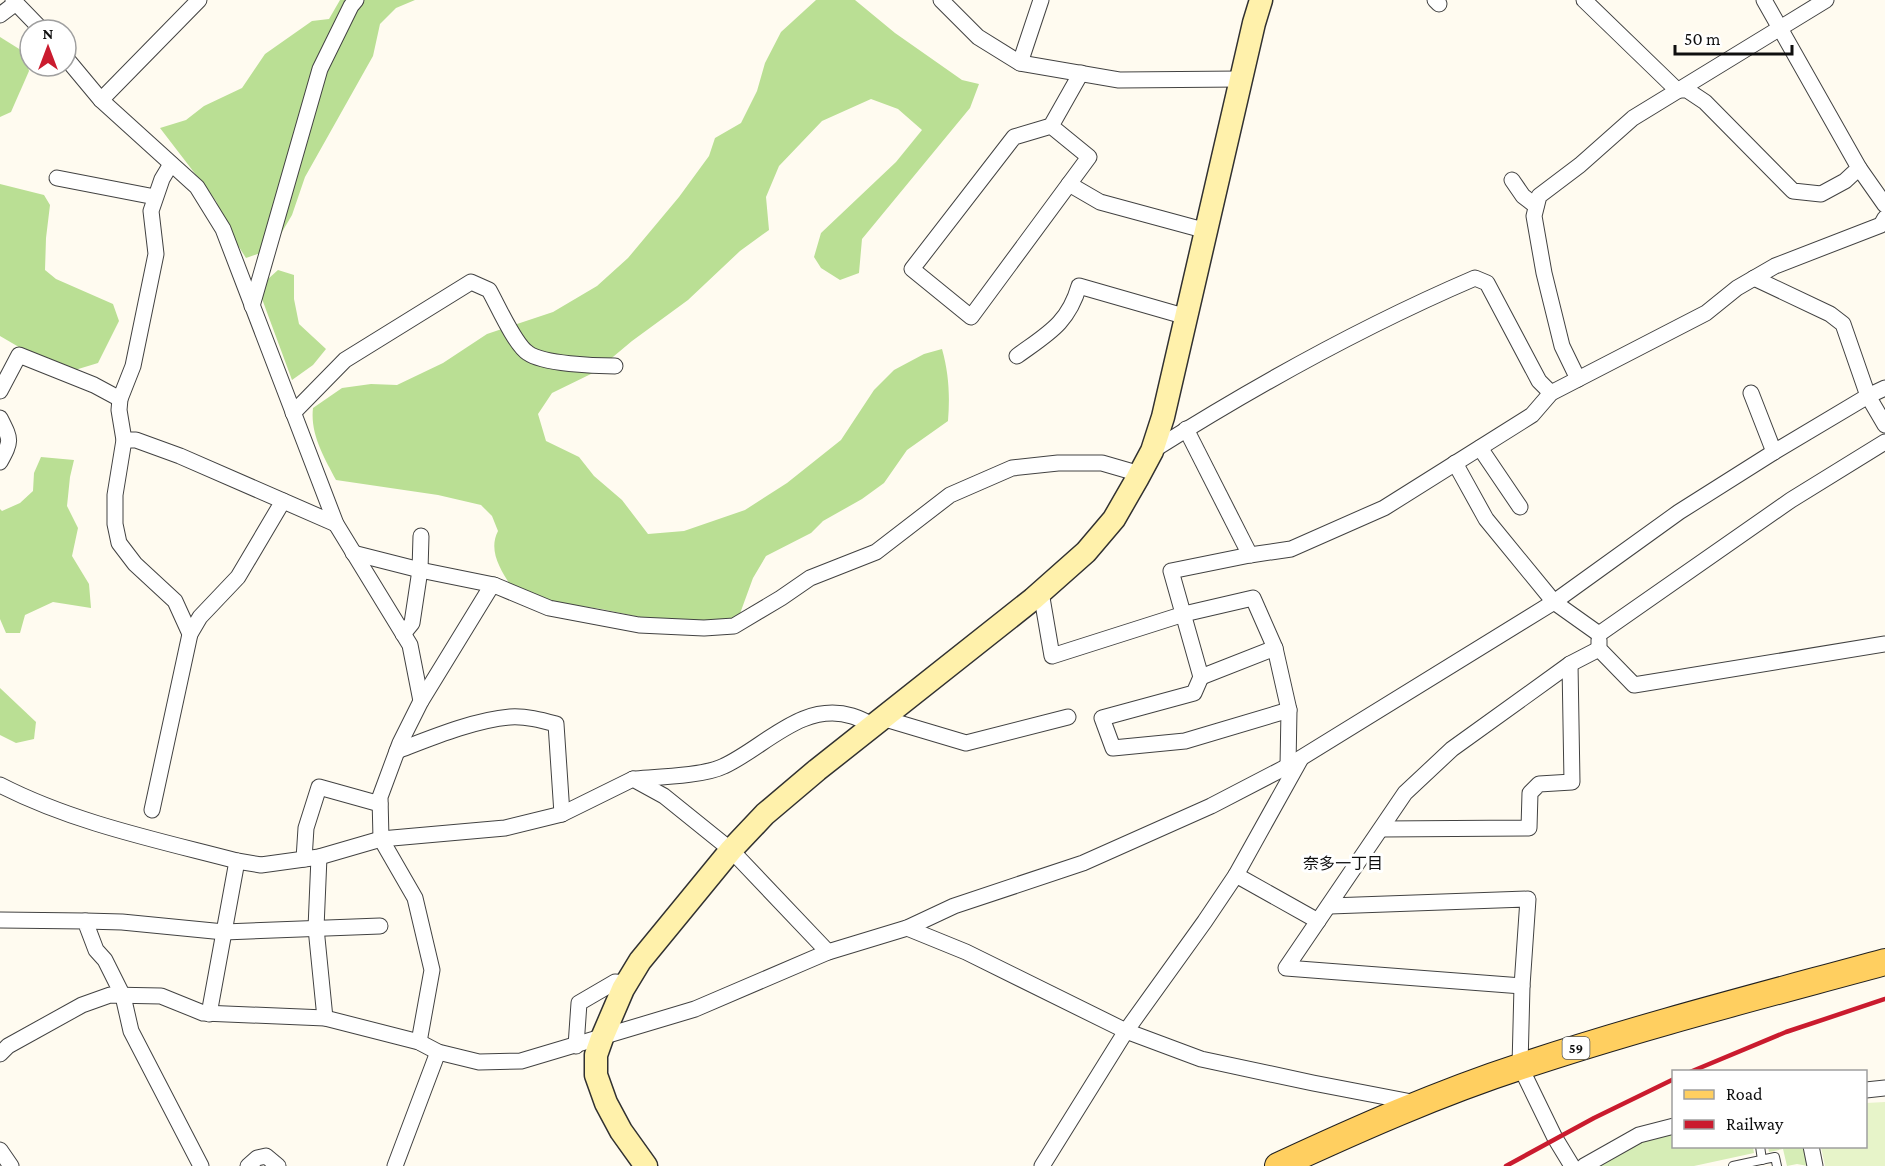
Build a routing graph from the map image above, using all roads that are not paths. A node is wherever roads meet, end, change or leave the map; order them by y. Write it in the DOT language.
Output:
graph roads {
  1 [pos="199,0"];
  2 [pos="356,0"];
  3 [pos="941,0"];
  4 [pos="1041,0"];
  5 [pos="1262,0"];
  6 [pos="1584,0"];
  7 [pos="1764,0"];
  8 [pos="1826,0"];
  9 [pos="14,1"];
  10 [pos="0,15"];
  11 [pos="30,18"];
  12 [pos="1779,28"];
  13 [pos="1020,63"];
  14 [pos="78,72"];
  15 [pos="1081,74"];
  16 [pos="1242,79"];
  17 [pos="1677,90"];
  18 [pos="102,100"];
  19 [pos="1051,126"];
  20 [pos="171,164"];
  21 [pos="1859,168"];
  22 [pos="57,178"];
  23 [pos="1512,180"];
  24 [pos="1069,184"];
  25 [pos="155,197"];
  26 [pos="1885,205"];
  27 [pos="1536,206"];
  28 [pos="1885,218"];
  29 [pos="1208,231"];
  30 [pos="1754,278"];
  31 [pos="252,306"];
  32 [pos="1187,317"];
  33 [pos="1017,356"];
  34 [pos="615,366"];
  35 [pos="1578,379"];
  36 [pos="1885,388"];
  37 [pos="0,392"];
  38 [pos="1551,393"];
  39 [pos="1750,393"];
  40 [pos="1868,396"];
  41 [pos="120,399"];
  42 [pos="293,413"];
  43 [pos="0,418"];
  44 [pos="1885,425"];
  45 [pos="1186,429"];
  46 [pos="124,440"];
  47 [pos="1885,442"];
  48 [pos="1480,448"];
  49 [pos="1152,451"];
  50 [pos="1774,452"];
  51 [pos="0,462"];
  52 [pos="1455,463"];
  53 [pos="1140,474"];
  54 [pos="283,501"];
  55 [pos="1520,507"];
  56 [pos="336,524"];
  57 [pos="422,536"];
  58 [pos="353,553"];
  59 [pos="1250,555"];
  60 [pos="420,570"];
  61 [pos="494,585"];
  62 [pos="1041,592"];
  63 [pos="1554,602"];
  64 [pos="1184,614"];
  65 [pos="190,634"];
  66 [pos="403,634"];
  67 [pos="1599,641"];
  68 [pos="1885,644"];
  69 [pos="1275,648"];
  70 [pos="1570,664"];
  71 [pos="1201,677"];
  72 [pos="421,701"];
  73 [pos="1289,710"];
  74 [pos="1068,717"];
  75 [pos="877,722"];
  76 [pos="397,751"];
  77 [pos="1301,758"];
  78 [pos="1287,766"];
  79 [pos="633,780"];
  80 [pos="0,785"];
  81 [pos="380,804"];
  82 [pos="152,810"];
  83 [pos="562,814"];
  84 [pos="1382,829"];
  85 [pos="381,840"];
  86 [pos="731,850"];
  87 [pos="312,858"];
  88 [pos="237,861"];
  89 [pos="1236,875"];
  90 [pos="1330,906"];
  91 [pos="0,920"];
  92 [pos="85,921"];
  93 [pos="1318,921"];
  94 [pos="380,926"];
  95 [pos="316,928"];
  96 [pos="907,928"];
  97 [pos="224,932"];
  98 [pos="828,952"];
  99 [pos="1885,962"];
  100 [pos="627,983"];
  101 [pos="1522,986"];
  102 [pos="123,996"];
  103 [pos="209,1014"];
  104 [pos="325,1018"];
  105 [pos="1126,1031"];
  106 [pos="602,1038"];
  107 [pos="419,1042"];
  108 [pos="576,1046"];
  109 [pos="438,1052"];
  110 [pos="0,1054"];
  111 [pos="1520,1066"];
  112 [pos="1885,1088"];
  113 [pos="1867,1090"];
  114 [pos="1422,1104"];
  115 [pos="1672,1127"];
  116 [pos="1760,1148"];
  117 [pos="1811,1148"];
  118 [pos="0,1150"];
  119 [pos="1762,1160"];
  120 [pos="11,1166"];
  121 [pos="201,1166"];
  122 [pos="248,1166"];
  123 [pos="278,1166"];
  124 [pos="395,1166"];
  125 [pos="646,1166"];
  126 [pos="1042,1166"];
  127 [pos="1278,1166"];
  128 [pos="1572,1166"];
  129 [pos="1584,1166"];
  130 [pos="1733,1166"];
  131 [pos="1777,1166"];
  132 [pos="1815,1166"];
  1 -- 18 [label="street"];
  2 -- 31 [label="street"];
  3 -- 13 [label="street"];
  4 -- 13 [label="street"];
  5 -- 16 [label="street"];
  6 -- 17 [label="street"];
  7 -- 12 [label="street"];
  8 -- 12 [label="street"];
  9 -- 10 [label="street"];
  9 -- 11 [label="street"];
  12 -- 17 [label="street"];
  12 -- 21 [label="street"];
  13 -- 15 [label="street"];
  14 -- 18 [label="street"];
  15 -- 16 [label="street"];
  15 -- 19 [label="street"];
  16 -- 29 [label="street"];
  17 -- 21 [label="street"];
  17 -- 27 [label="street"];
  18 -- 20 [label="street"];
  19 -- 24 [label="street"];
  19 -- 24 [label="street"];
  20 -- 25 [label="street"];
  20 -- 31 [label="street"];
  21 -- 26 [label="street"];
  22 -- 25 [label="street"];
  23 -- 27 [label="street"];
  24 -- 29 [label="street"];
  25 -- 41 [label="street"];
  27 -- 35 [label="street"];
  28 -- 30 [label="street"];
  29 -- 32 [label="street"];
  30 -- 35 [label="street"];
  30 -- 40 [label="street"];
  31 -- 42 [label="street"];
  32 -- 33 [label="street"];
  32 -- 49 [label="street"];
  34 -- 42 [label="street"];
  35 -- 38 [label="street"];
  36 -- 40 [label="street"];
  37 -- 41 [label="street"];
  38 -- 45 [label="street"];
  38 -- 48 [label="street"];
  39 -- 50 [label="street"];
  40 -- 44 [label="street"];
  40 -- 50 [label="street"];
  41 -- 46 [label="street"];
  42 -- 56 [label="street"];
  43 -- 51 [label="street"];
  45 -- 49 [label="street"];
  45 -- 59 [label="street"];
  46 -- 54 [label="street"];
  46 -- 65 [label="street"];
  47 -- 67 [label="street"];
  48 -- 52 [label="street"];
  48 -- 55 [label="street"];
  49 -- 53 [label="street"];
  50 -- 63 [label="street"];
  52 -- 59 [label="street"];
  52 -- 63 [label="street"];
  53 -- 61 [label="street"];
  53 -- 62 [label="street"];
  54 -- 56 [label="street"];
  54 -- 65 [label="street"];
  56 -- 58 [label="street"];
  57 -- 60 [label="street"];
  58 -- 60 [label="street"];
  58 -- 66 [label="street"];
  59 -- 64 [label="street"];
  60 -- 61 [label="street"];
  60 -- 66 [label="street"];
  61 -- 72 [label="street"];
  62 -- 64 [label="street"];
  62 -- 75 [label="street"];
  63 -- 67 [label="street"];
  63 -- 77 [label="street"];
  64 -- 69 [label="street"];
  64 -- 71 [label="street"];
  65 -- 82 [label="street"];
  66 -- 72 [label="street"];
  67 -- 68 [label="street"];
  67 -- 70 [label="street"];
  69 -- 71 [label="street"];
  69 -- 73 [label="street"];
  70 -- 84 [label="street"];
  70 -- 84 [label="street"];
  71 -- 73 [label="street"];
  72 -- 76 [label="street"];
  73 -- 78 [label="street"];
  74 -- 75 [label="street"];
  75 -- 79 [label="street"];
  75 -- 86 [label="street"];
  76 -- 81 [label="street"];
  76 -- 83 [label="street"];
  77 -- 78 [label="street"];
  77 -- 89 [label="street"];
  78 -- 96 [label="street"];
  79 -- 83 [label="street"];
  79 -- 86 [label="street"];
  80 -- 88 [label="street"];
  81 -- 85 [label="street"];
  81 -- 87 [label="street"];
  83 -- 85 [label="street"];
  84 -- 90 [label="street"];
  85 -- 87 [label="street"];
  85 -- 107 [label="street"];
  86 -- 98 [label="street"];
  86 -- 100 [label="street"];
  87 -- 88 [label="street"];
  87 -- 95 [label="street"];
  88 -- 97 [label="street"];
  89 -- 93 [label="street"];
  89 -- 105 [label="street"];
  90 -- 93 [label="street"];
  90 -- 101 [label="street"];
  91 -- 92 [label="street"];
  92 -- 97 [label="street"];
  92 -- 102 [label="street"];
  93 -- 101 [label="street"];
  94 -- 95 [label="street"];
  95 -- 97 [label="street"];
  95 -- 104 [label="street"];
  96 -- 98 [label="street"];
  96 -- 105 [label="street"];
  97 -- 103 [label="street"];
  98 -- 106 [label="street"];
  99 -- 111 [label="main road, 59"];
  100 -- 106 [label="street"];
  100 -- 108 [label="street"];
  101 -- 111 [label="street"];
  102 -- 103 [label="street"];
  102 -- 110 [label="street"];
  102 -- 121 [label="street"];
  103 -- 104 [label="street"];
  104 -- 107 [label="street"];
  105 -- 114 [label="street"];
  105 -- 126 [label="street"];
  106 -- 108 [label="street"];
  106 -- 125 [label="street"];
  107 -- 109 [label="street"];
  108 -- 109 [label="street"];
  109 -- 124 [label="street"];
  111 -- 114 [label="main road, 59"];
  111 -- 128 [label="street"];
  112 -- 113 [label="street"];
  114 -- 127 [label="main road, 59"];
  115 -- 129 [label="street"];
  116 -- 119 [label="lane"];
  117 -- 132 [label="street"];
  118 -- 120 [label="street"];
  119 -- 130 [label="lane"];
  119 -- 131 [label="lane"];
  122 -- 123 [label="street"];
}
